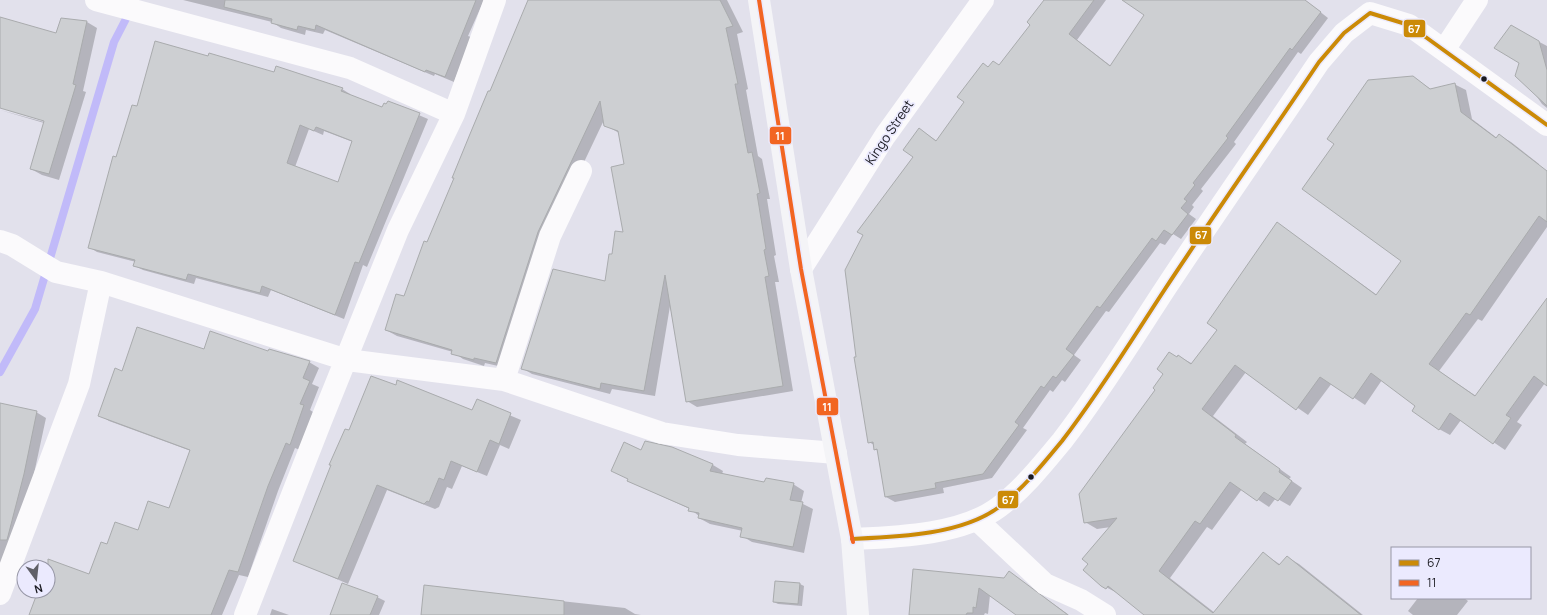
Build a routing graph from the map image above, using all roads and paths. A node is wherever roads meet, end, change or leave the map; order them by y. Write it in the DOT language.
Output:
graph roads {
  1 [pos="96,0"];
  2 [pos="495,0"];
  3 [pos="759,0"];
  4 [pos="983,0"];
  5 [pos="1477,0"];
  6 [pos="1444,50"];
  7 [pos="454,114"];
  8 [pos="1547,125"];
  9 [pos="581,171"];
  10 [pos="6,243"];
  11 [pos="801,269"];
  12 [pos="101,282"];
  13 [pos="347,360"];
  14 [pos="504,380"];
  15 [pos="836,453"];
  16 [pos="977,520"];
  17 [pos="852,538"];
  18 [pos="0,594"];
  19 [pos="245,615"];
  20 [pos="858,615"];
  21 [pos="1105,615"];
  1 -- 7 [label="street"];
  2 -- 7 [label="street"];
  3 -- 11 [label="main road"];
  4 -- 11 [label="street, Kingo Street"];
  5 -- 6 [label="street"];
  6 -- 8 [label="street"];
  6 -- 16 [label="street"];
  7 -- 13 [label="street"];
  9 -- 14 [label="street"];
  10 -- 12 [label="street"];
  11 -- 15 [label="main road"];
  12 -- 13 [label="street"];
  12 -- 18 [label="street"];
  13 -- 14 [label="street"];
  13 -- 19 [label="street"];
  14 -- 15 [label="street"];
  15 -- 17 [label="main road"];
  16 -- 17 [label="street"];
  16 -- 21 [label="street"];
  17 -- 20 [label="main road"];
}
